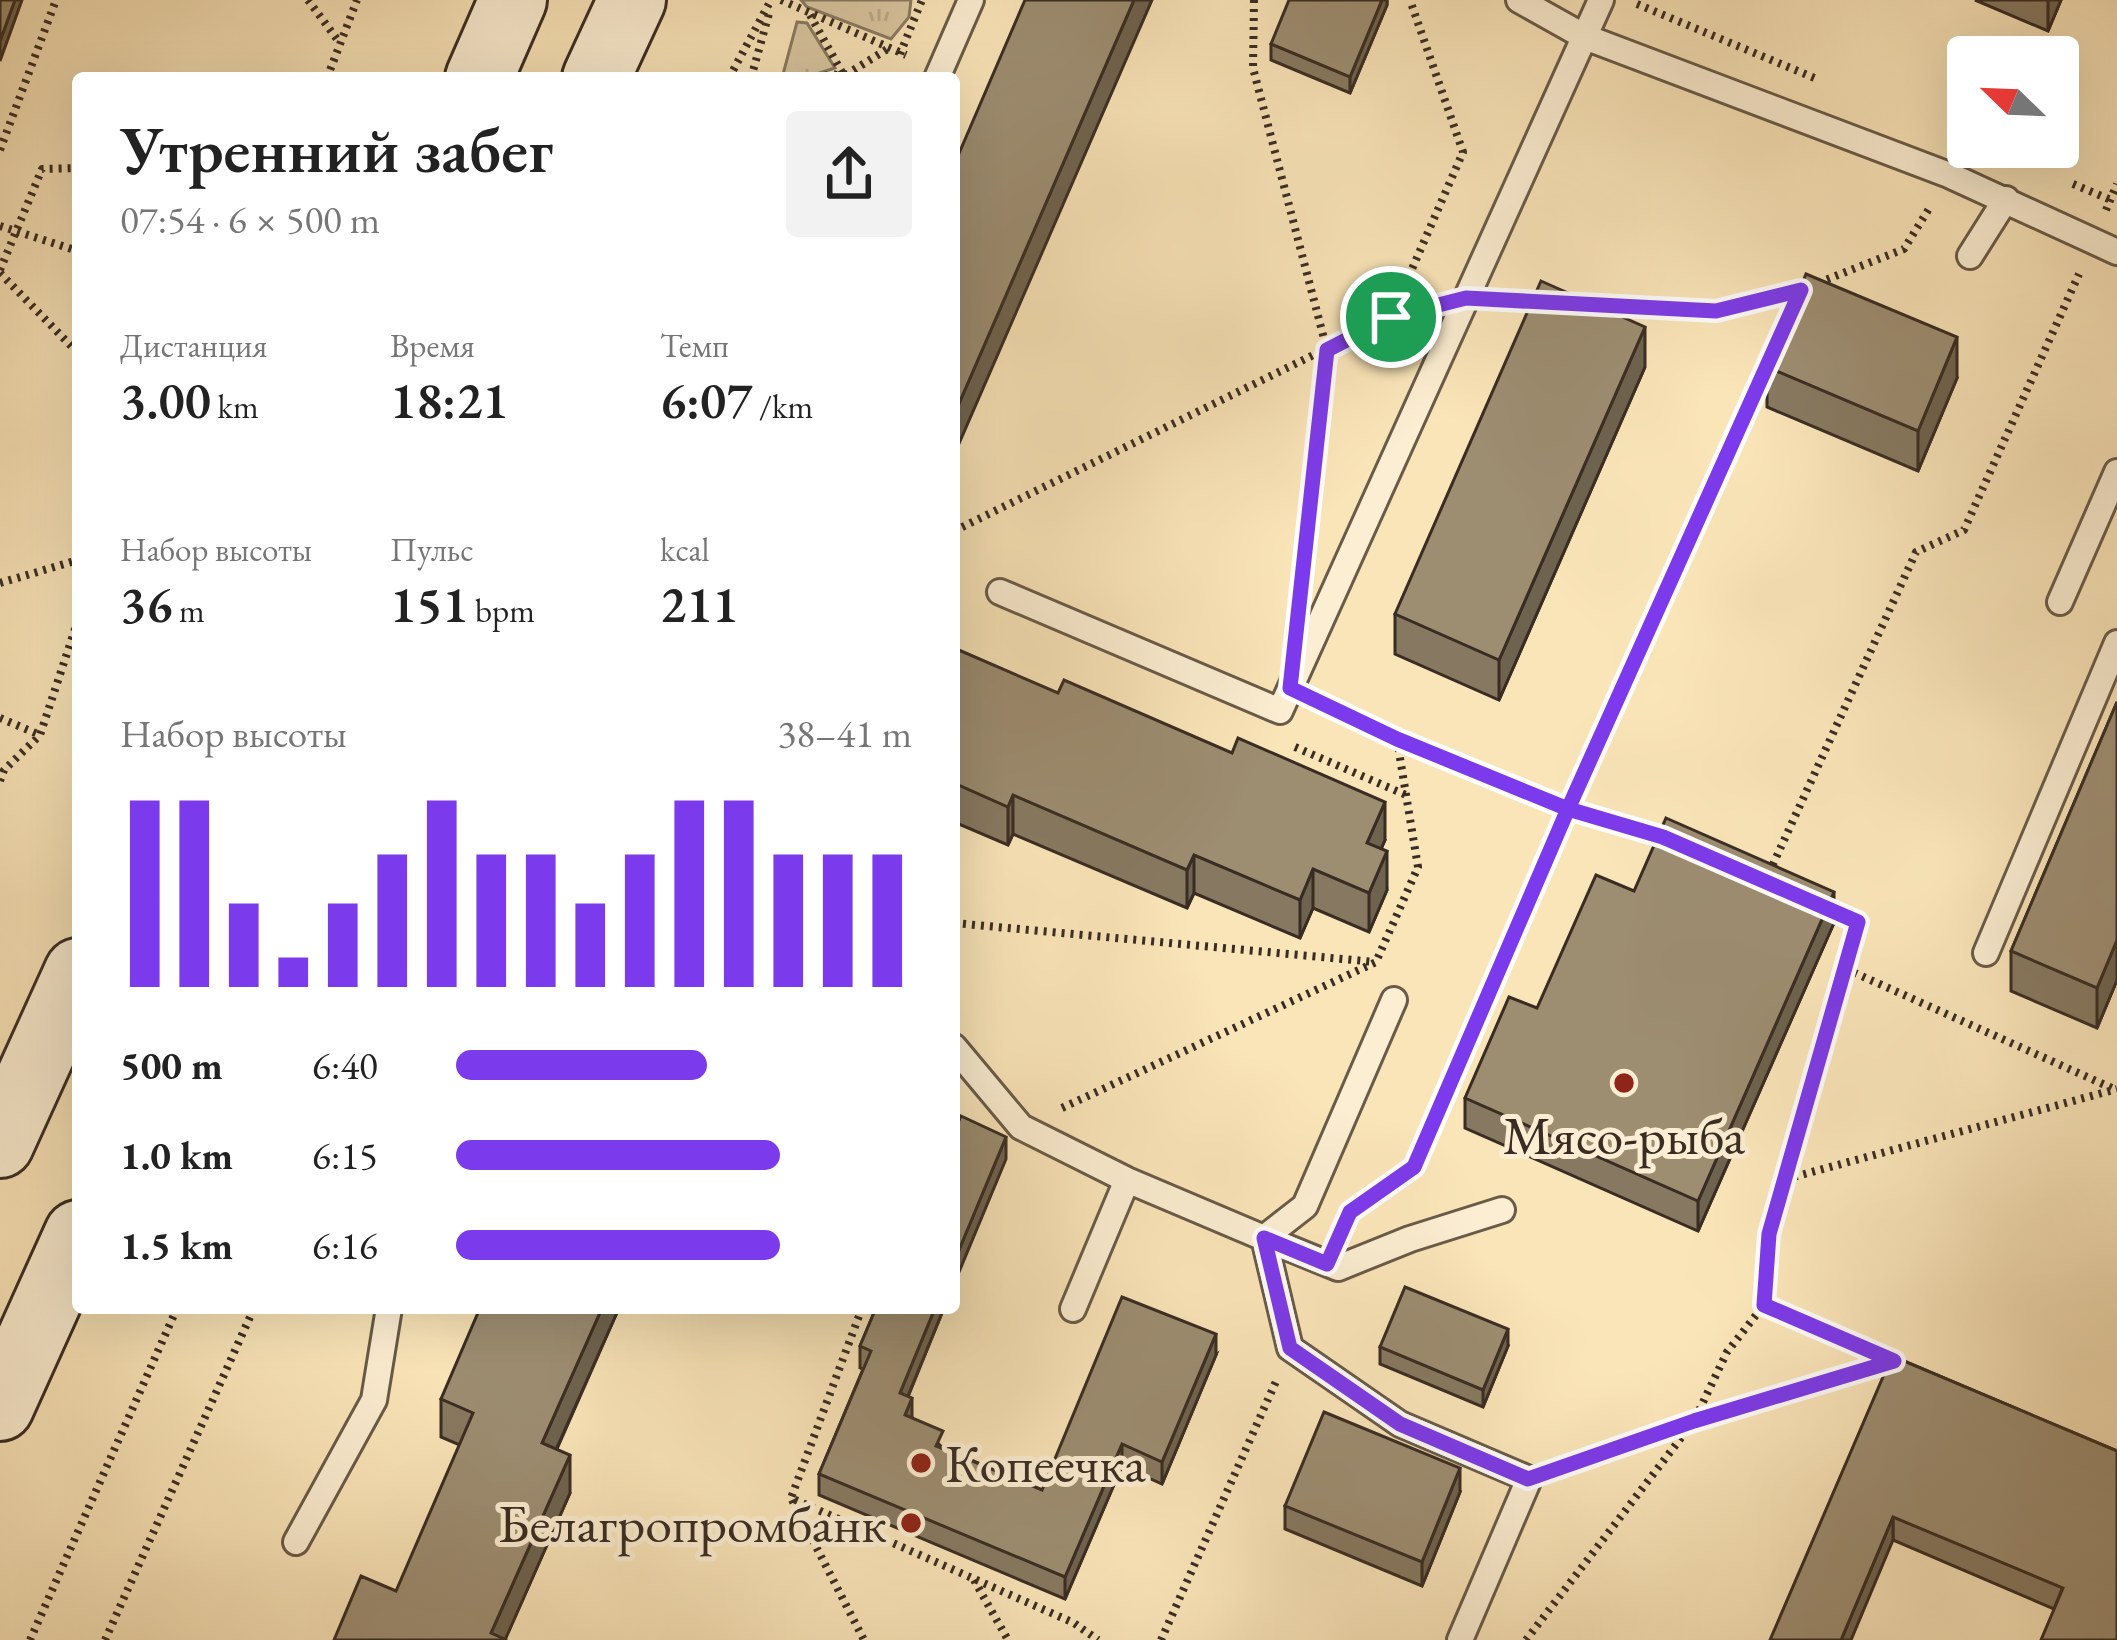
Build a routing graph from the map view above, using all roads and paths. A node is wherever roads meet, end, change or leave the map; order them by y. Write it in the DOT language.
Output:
graph roads {
  1 [pos="56,0"];
  2 [pos="308,0"];
  3 [pos="358,0"];
  4 [pos="513,0"];
  5 [pos="632,0"];
  6 [pos="775,0"];
  7 [pos="970,0"];
  8 [pos="1254,0"];
  9 [pos="1410,0"];
  10 [pos="1519,0"];
  11 [pos="1601,0"];
  12 [pos="1627,0"];
  13 [pos="808,12"];
  14 [pos="1586,37"];
  15 [pos="340,43"];
  16 [pos="890,47"];
  17 [pos="330,72"];
  18 [pos="482,72"];
  19 [pos="599,72"];
  20 [pos="733,72"];
  21 [pos="753,72"];
  22 [pos="843,72"];
  23 [pos="853,72"];
  24 [pos="934,72"];
  25 [pos="940,72"];
  26 [pos="1819,79"];
  27 [pos="0,150"];
  28 [pos="72,168"];
  29 [pos="1949,175"];
  30 [pos="2117,184"];
  31 [pos="2006,200"];
  32 [pos="0,226"];
  33 [pos="16,232"];
  34 [pos="2106,247"];
  35 [pos="72,249"];
  36 [pos="1970,256"];
  37 [pos="0,272"];
  38 [pos="1801,290"];
  39 [pos="1466,298"];
  40 [pos="1557,303"];
  41 [pos="1580,304"];
  42 [pos="1391,317"];
  43 [pos="72,347"];
  44 [pos="1327,350"];
  45 [pos="2117,472"];
  46 [pos="960,528"];
  47 [pos="72,562"];
  48 [pos="1302,575"];
  49 [pos="0,583"];
  50 [pos="1000,592"];
  51 [pos="2060,602"];
  52 [pos="72,638"];
  53 [pos="2117,643"];
  54 [pos="1290,688"];
  55 [pos="0,718"];
  56 [pos="40,735"];
  57 [pos="1397,739"];
  58 [pos="0,781"];
  59 [pos="1568,809"];
  60 [pos="1684,846"];
  61 [pos="1765,881"];
  62 [pos="1821,906"];
  63 [pos="960,924"];
  64 [pos="1986,953"];
  65 [pos="1376,962"];
  66 [pos="1846,969"];
  67 [pos="72,985"];
  68 [pos="1394,1000"];
  69 [pos="960,1054"];
  70 [pos="2116,1089"];
  71 [pos="1021,1127"];
  72 [pos="0,1144"];
  73 [pos="1127,1180"];
  74 [pos="1785,1180"];
  75 [pos="1502,1210"];
  76 [pos="1264,1238"];
  77 [pos="72,1247"];
  78 [pos="1327,1264"];
  79 [pos="1764,1305"];
  80 [pos="1073,1309"];
  81 [pos="174,1314"];
  82 [pos="251,1314"];
  83 [pos="388,1314"];
  84 [pos="860,1314"];
  85 [pos="1894,1361"];
  86 [pos="1915,1370"];
  87 [pos="1265,1405"];
  88 [pos="0,1407"];
  89 [pos="1694,1421"];
  90 [pos="1528,1479"];
  91 [pos="791,1498"];
  92 [pos="296,1542"];
  93 [pos="974,1579"];
  94 [pos="30,1640"];
  95 [pos="105,1640"];
  96 [pos="864,1640"];
  97 [pos="1008,1640"];
  98 [pos="1097,1640"];
  99 [pos="1161,1640"];
  100 [pos="1460,1640"];
  101 [pos="1526,1640"];
  1 -- 27 [label="path"];
  2 -- 15 [label="path"];
  3 -- 15 [label="path"];
  4 -- 18 [label="main road"];
  5 -- 19 [label="main road"];
  6 -- 13 [label="path"];
  6 -- 20 [label="path"];
  6 -- 21 [label="path"];
  7 -- 25 [label="lane"];
  8 -- 44 [label="path"];
  9 -- 42 [label="path"];
  10 -- 14 [label="lane"];
  11 -- 14 [label="lane"];
  12 -- 26 [label="path"];
  13 -- 16 [label="path"];
  13 -- 22 [label="path"];
  14 -- 29 [label="lane"];
  14 -- 39 [label="lane"];
  15 -- 17 [label="path"];
  16 -- 23 [label="path"];
  16 -- 24 [label="path"];
  28 -- 33 [label="path"];
  29 -- 31 [label="lane"];
  29 -- 38 [label="path"];
  30 -- 34 [label="path"];
  31 -- 34 [label="lane"];
  31 -- 36 [label="lane"];
  32 -- 33 [label="path"];
  33 -- 35 [label="path"];
  33 -- 37 [label="path"];
  34 -- 61 [label="path"];
  37 -- 43 [label="path"];
  38 -- 41 [label="path"];
  38 -- 59 [label="path"];
  39 -- 40 [label="path"];
  39 -- 42 [label="path"];
  39 -- 54 [label="lane"];
  42 -- 44 [label="path"];
  44 -- 46 [label="path"];
  44 -- 48 [label="path"];
  45 -- 51 [label="lane"];
  47 -- 49 [label="path"];
  50 -- 54 [label="lane"];
  52 -- 56 [label="path"];
  53 -- 64 [label="lane"];
  54 -- 57 [label="path"];
  55 -- 56 [label="path"];
  56 -- 58 [label="path"];
  57 -- 59 [label="path"];
  57 -- 65 [label="path"];
  59 -- 60 [label="path"];
  59 -- 78 [label="path"];
  62 -- 66 [label="path"];
  63 -- 65 [label="path"];
  65 -- 71 [label="path"];
  66 -- 70 [label="path"];
  66 -- 74 [label="path"];
  67 -- 72 [label="main road"];
  68 -- 76 [label="lane"];
  69 -- 71 [label="lane"];
  70 -- 74 [label="path"];
  71 -- 73 [label="lane"];
  73 -- 76 [label="lane"];
  73 -- 80 [label="lane"];
  74 -- 79 [label="path"];
  75 -- 78 [label="lane"];
  76 -- 78 [label="lane"];
  76 -- 90 [label="lane"];
  77 -- 88 [label="main road"];
  79 -- 85 [label="path"];
  79 -- 89 [label="path"];
  81 -- 94 [label="path"];
  82 -- 95 [label="path"];
  83 -- 92 [label="lane"];
  84 -- 91 [label="path"];
  85 -- 86 [label="path"];
  85 -- 89 [label="path"];
  87 -- 99 [label="path"];
  89 -- 90 [label="path"];
  89 -- 101 [label="path"];
  90 -- 100 [label="lane"];
  91 -- 93 [label="path"];
  91 -- 96 [label="path"];
  93 -- 97 [label="path"];
  93 -- 98 [label="path"];
}
